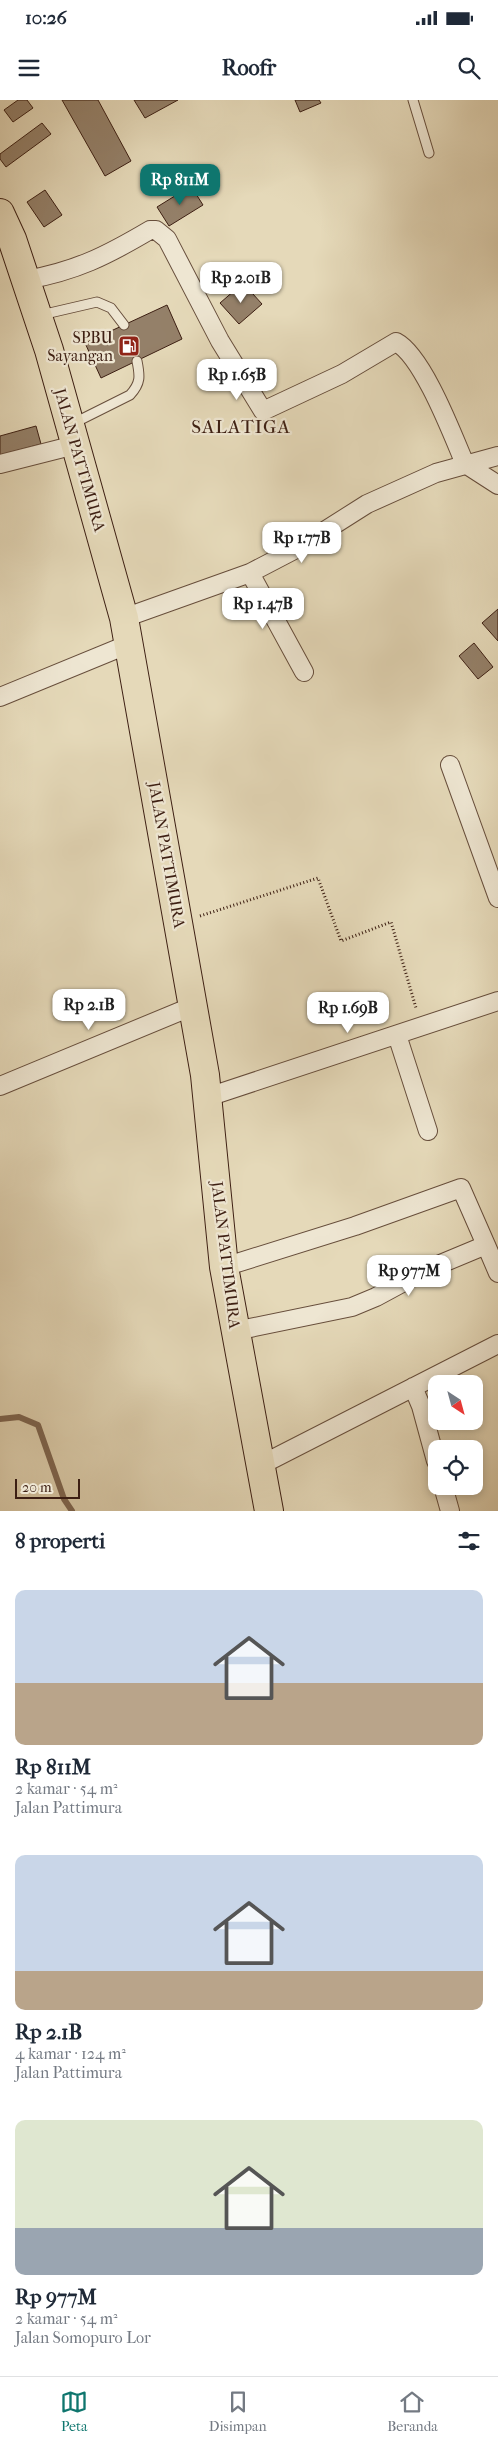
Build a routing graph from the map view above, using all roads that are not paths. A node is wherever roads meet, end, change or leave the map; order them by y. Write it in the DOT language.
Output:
graph roads {
  1 [pos="413,100"];
  2 [pos="429,153"];
  3 [pos="0,213"];
  4 [pos="26,280"];
  5 [pos="38,316"];
  6 [pos="124,325"];
  7 [pos="136,361"];
  8 [pos="73,435"];
  9 [pos="498,456"];
  10 [pos="0,464"];
  11 [pos="466,464"];
  12 [pos="498,485"];
  13 [pos="250,573"];
  14 [pos="126,631"];
  15 [pos="304,672"];
  16 [pos="0,697"];
  17 [pos="450,765"];
  18 [pos="498,898"];
  19 [pos="498,1001"];
  20 [pos="193,1006"];
  21 [pos="397,1036"];
  22 [pos="0,1086"];
  23 [pos="208,1097"];
  24 [pos="428,1131"];
  25 [pos="486,1245"];
  26 [pos="224,1267"];
  27 [pos="498,1273"];
  28 [pos="235,1331"];
  29 [pos="498,1344"];
  30 [pos="414,1387"];
  31 [pos="430,1440"];
  32 [pos="259,1466"];
  33 [pos="446,1495"];
  34 [pos="269,1511"];
  35 [pos="450,1511"];
  1 -- 2 [label="lane"];
  3 -- 4 [label="main road, JALAN PATTIMURA"];
  4 -- 5 [label="main road, JALAN PATTIMURA"];
  4 -- 11 [label="street"];
  5 -- 6 [label="lane"];
  5 -- 8 [label="main road, JALAN PATTIMURA"];
  7 -- 8 [label="lane"];
  8 -- 10 [label="street"];
  8 -- 14 [label="main road, JALAN PATTIMURA"];
  9 -- 11 [label="street"];
  11 -- 12 [label="street"];
  11 -- 13 [label="street"];
  13 -- 14 [label="street"];
  13 -- 15 [label="street"];
  14 -- 16 [label="street"];
  14 -- 20 [label="main road, JALAN PATTIMURA"];
  17 -- 18 [label="street"];
  19 -- 21 [label="street"];
  20 -- 22 [label="street"];
  20 -- 23 [label="main road, JALAN PATTIMURA"];
  21 -- 23 [label="street"];
  21 -- 24 [label="street"];
  23 -- 26 [label="main road, JALAN PATTIMURA"];
  25 -- 26 [label="street"];
  25 -- 27 [label="street"];
  25 -- 28 [label="street"];
  26 -- 28 [label="main road, JALAN PATTIMURA"];
  28 -- 32 [label="main road, JALAN PATTIMURA"];
  29 -- 30 [label="street"];
  30 -- 31 [label="street"];
  30 -- 32 [label="street"];
  32 -- 34 [label="main road, JALAN PATTIMURA"];
  33 -- 35 [label="street"];
}
